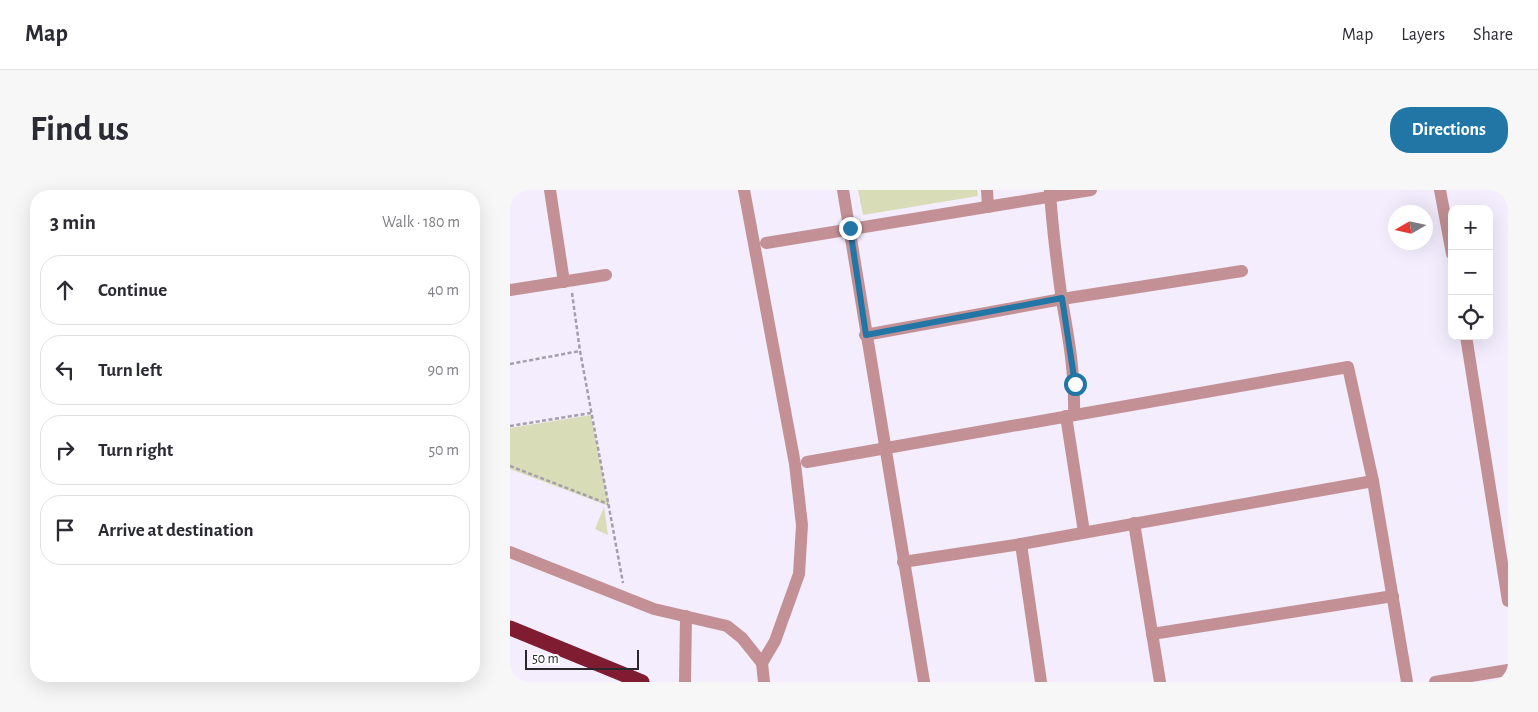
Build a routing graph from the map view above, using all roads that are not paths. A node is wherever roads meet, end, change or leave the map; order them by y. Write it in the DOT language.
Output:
graph roads {
  1 [pos="550,190"];
  2 [pos="744,190"];
  3 [pos="843,190"];
  4 [pos="987,190"];
  5 [pos="1091,190"];
  6 [pos="1440,190"];
  7 [pos="1051,194"];
  8 [pos="988,207"];
  9 [pos="850,228"];
  10 [pos="766,243"];
  11 [pos="1451,250"];
  12 [pos="1242,271"];
  13 [pos="606,276"];
  14 [pos="564,282"];
  15 [pos="510,290"];
  16 [pos="1062,298"];
  17 [pos="866,335"];
  18 [pos="1467,340"];
  19 [pos="1070,415"];
  20 [pos="885,450"];
  21 [pos="807,462"];
  22 [pos="1373,481"];
  23 [pos="1134,523"];
  24 [pos="1084,532"];
  25 [pos="1021,544"];
  26 [pos="510,552"];
  27 [pos="903,562"];
  28 [pos="1393,596"];
  29 [pos="1508,600"];
  30 [pos="686,616"];
  31 [pos="510,628"];
  32 [pos="1152,634"];
  33 [pos="762,663"];
  34 [pos="1508,670"];
  35 [pos="633,680"];
  36 [pos="686,682"];
  37 [pos="764,682"];
  38 [pos="924,682"];
  39 [pos="1041,682"];
  40 [pos="1160,682"];
  41 [pos="1408,682"];
  42 [pos="1435,682"];
  1 -- 14 [label="street"];
  2 -- 33 [label="street"];
  3 -- 9 [label="street"];
  4 -- 8 [label="street"];
  5 -- 7 [label="street"];
  6 -- 11 [label="street"];
  7 -- 8 [label="street"];
  7 -- 16 [label="street"];
  8 -- 9 [label="street"];
  9 -- 10 [label="street"];
  9 -- 17 [label="street"];
  12 -- 16 [label="street"];
  13 -- 14 [label="street"];
  14 -- 15 [label="street"];
  16 -- 17 [label="street"];
  16 -- 19 [label="street"];
  17 -- 20 [label="street"];
  18 -- 29 [label="street"];
  19 -- 20 [label="street"];
  19 -- 22 [label="street"];
  19 -- 24 [label="street"];
  20 -- 21 [label="street"];
  20 -- 27 [label="street"];
  22 -- 23 [label="street"];
  22 -- 28 [label="street"];
  23 -- 24 [label="street"];
  23 -- 32 [label="street"];
  24 -- 25 [label="street"];
  25 -- 27 [label="street"];
  25 -- 39 [label="street"];
  26 -- 30 [label="street"];
  27 -- 38 [label="street"];
  28 -- 32 [label="street"];
  28 -- 41 [label="street"];
  30 -- 33 [label="street"];
  30 -- 36 [label="street"];
  31 -- 35 [label="highway"];
  32 -- 40 [label="street"];
  33 -- 37 [label="street"];
  34 -- 42 [label="street"];
}
